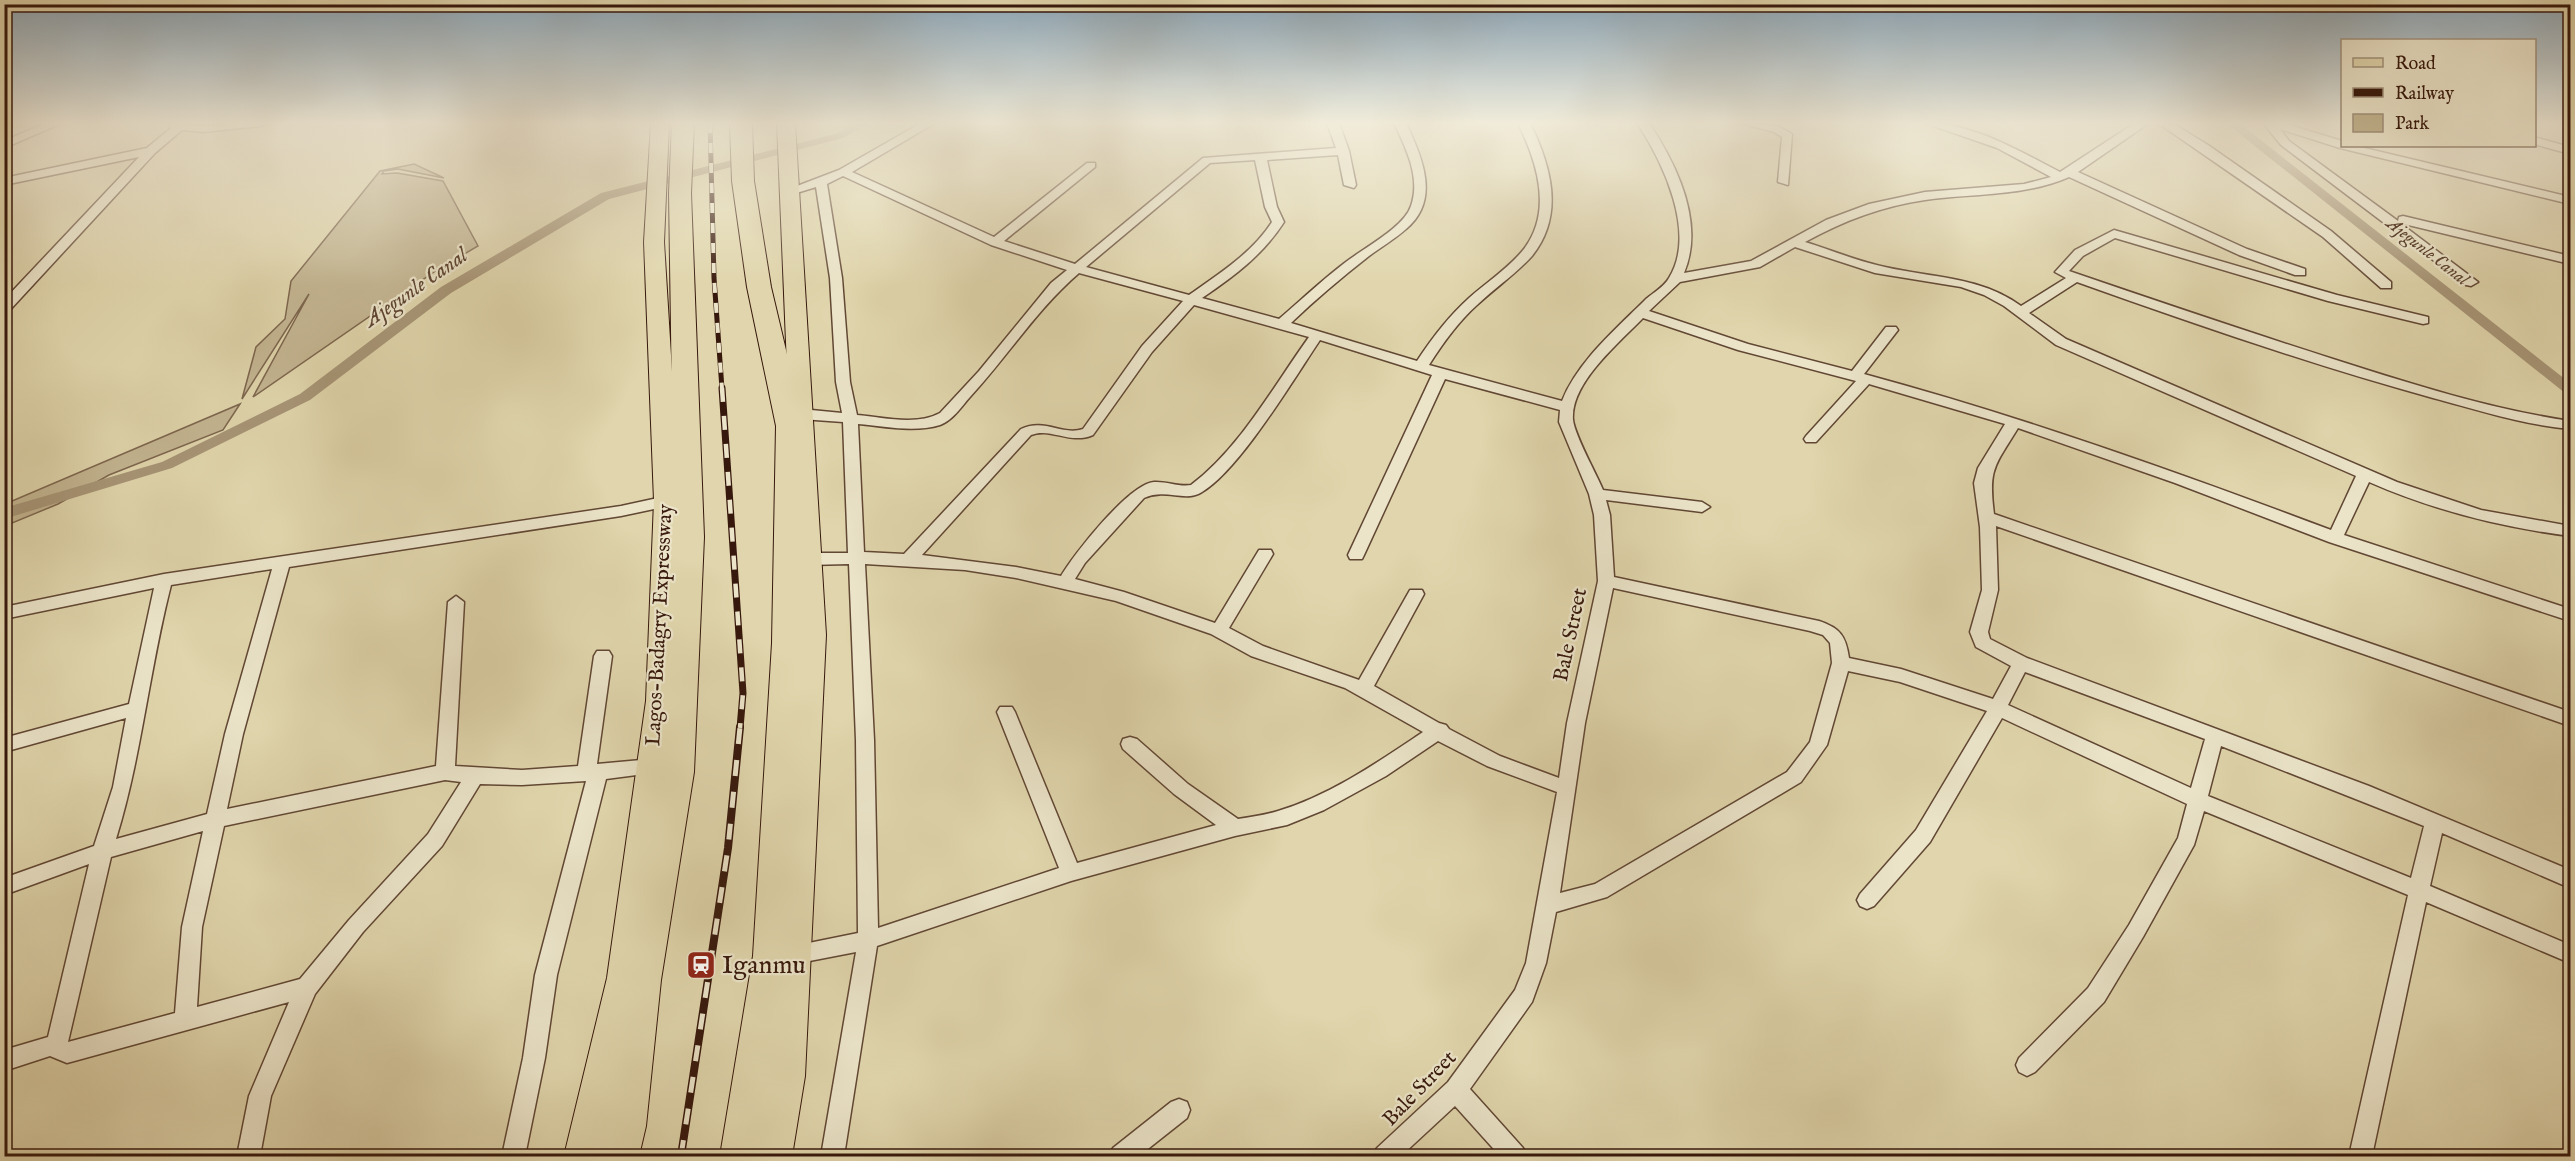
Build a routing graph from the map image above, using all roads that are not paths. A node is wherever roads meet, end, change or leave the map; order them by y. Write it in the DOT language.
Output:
graph roads {
  1 [pos="27,177"];
  2 [pos="126,177"];
  3 [pos="667,177"];
  4 [pos="675,177"];
  5 [pos="744,177"];
  6 [pos="831,177"];
  7 [pos="854,177"];
  8 [pos="1075,177"];
  9 [pos="1187,177"];
  10 [pos="1265,177"];
  11 [pos="1348,177"];
  12 [pos="1419,177"];
  13 [pos="1544,177"];
  14 [pos="1671,177"];
  15 [pos="1784,177"];
  16 [pos="2057,177"];
  17 [pos="2069,177"];
  18 [pos="2247,177"];
  19 [pos="2332,177"];
  20 [pos="2476,177"];
  21 [pos="789,180"];
  22 [pos="822,181"];
  23 [pos="4,182"];
  24 [pos="1784,182"];
  25 [pos="1350,185"];
  26 [pos="673,190"];
  27 [pos="2571,200"];
  28 [pos="2403,220"];
  29 [pos="995,243"];
  30 [pos="1796,243"];
  31 [pos="2571,260"];
  32 [pos="1077,269"];
  33 [pos="2300,272"];
  34 [pos="2075,278"];
  35 [pos="1676,279"];
  36 [pos="2471,282"];
  37 [pos="2386,285"];
  38 [pos="20,290"];
  39 [pos="4,294"];
  40 [pos="1191,300"];
  41 [pos="4,308"];
  42 [pos="2021,312"];
  43 [pos="1641,314"];
  44 [pos="2423,320"];
  45 [pos="1282,324"];
  46 [pos="1891,330"];
  47 [pos="1316,336"];
  48 [pos="1421,366"];
  49 [pos="1440,373"];
  50 [pos="1860,377"];
  51 [pos="1566,407"];
  52 [pos="801,414"];
  53 [pos="850,418"];
  54 [pos="2014,422"];
  55 [pos="2571,425"];
  56 [pos="1811,439"];
  57 [pos="2364,475"];
  58 [pos="1597,494"];
  59 [pos="667,501"];
  60 [pos="1702,507"];
  61 [pos="1986,517"];
  62 [pos="2571,531"];
  63 [pos="2335,538"];
  64 [pos="1265,554"];
  65 [pos="1356,555"];
  66 [pos="857,556"];
  67 [pos="808,559"];
  68 [pos="909,559"];
  69 [pos="282,562"];
  70 [pos="164,580"];
  71 [pos="1066,581"];
  72 [pos="1606,581"];
  73 [pos="1416,594"];
  74 [pos="456,602"];
  75 [pos="4,613"];
  76 [pos="2571,615"];
  77 [pos="1220,631"];
  78 [pos="603,656"];
  79 [pos="1841,663"];
  80 [pos="2021,663"];
  81 [pos="1363,689"];
  82 [pos="138,708"];
  83 [pos="1998,708"];
  84 [pos="1006,712"];
  85 [pos="2571,719"];
  86 [pos="1440,730"];
  87 [pos="2215,735"];
  88 [pos="1130,744"];
  89 [pos="4,745"];
  90 [pos="652,766"];
  91 [pos="446,772"];
  92 [pos="592,772"];
  93 [pos="474,777"];
  94 [pos="1568,788"];
  95 [pos="2198,800"];
  96 [pos="217,819"];
  97 [pos="2434,822"];
  98 [pos="1235,828"];
  99 [pos="103,851"];
  100 [pos="1071,873"];
  101 [pos="2571,879"];
  102 [pos="4,887"];
  103 [pos="2418,890"];
  104 [pos="1868,900"];
  105 [pos="1546,906"];
  106 [pos="868,940"];
  107 [pos="2571,954"];
  108 [pos="794,955"];
  109 [pos="307,987"];
  110 [pos="185,1020"];
  111 [pos="57,1044"];
  112 [pos="4,1061"];
  113 [pos="2026,1065"];
  114 [pos="1456,1090"];
  115 [pos="1179,1110"];
  116 [pos="249,1156"];
  117 [pos="514,1156"];
  118 [pos="582,1156"];
  119 [pos="617,1156"];
  120 [pos="742,1156"];
  121 [pos="773,1156"];
  122 [pos="832,1156"];
  123 [pos="1121,1156"];
  124 [pos="1385,1156"];
  125 [pos="1515,1156"];
  126 [pos="2360,1156"];
  1 -- 23 [label="street"];
  2 -- 38 [label="street"];
  3 -- 26 [label="main road, Lagos-Badagry Expressway"];
  4 -- 26 [label="highway, Lagos-Badagry Expressway"];
  5 -- 120 [label="highway"];
  6 -- 22 [label="street"];
  7 -- 29 [label="street"];
  8 -- 29 [label="street"];
  9 -- 32 [label="street"];
  10 -- 40 [label="street"];
  11 -- 25 [label="street"];
  12 -- 45 [label="street"];
  13 -- 48 [label="street"];
  14 -- 35 [label="street"];
  15 -- 24 [label="street"];
  16 -- 30 [label="street"];
  17 -- 33 [label="street"];
  18 -- 37 [label="street"];
  19 -- 36 [label="street"];
  20 -- 27 [label="street"];
  21 -- 22 [label="street"];
  21 -- 52 [label="main road"];
  22 -- 53 [label="street"];
  26 -- 59 [label="main road, Lagos-Badagry Expressway"];
  26 -- 119 [label="highway, Lagos-Badagry Expressway"];
  28 -- 31 [label="street"];
  29 -- 32 [label="street"];
  30 -- 35 [label="street"];
  30 -- 42 [label="street"];
  32 -- 40 [label="street"];
  32 -- 53 [label="street"];
  34 -- 42 [label="street"];
  34 -- 44 [label="street"];
  34 -- 55 [label="street"];
  35 -- 43 [label="street"];
  38 -- 39 [label="street"];
  38 -- 41 [label="street"];
  40 -- 45 [label="street"];
  40 -- 68 [label="street"];
  42 -- 57 [label="street"];
  43 -- 50 [label="street"];
  43 -- 51 [label="street"];
  45 -- 47 [label="street"];
  46 -- 50 [label="street"];
  47 -- 48 [label="street"];
  47 -- 71 [label="street"];
  48 -- 49 [label="street"];
  49 -- 51 [label="street"];
  49 -- 65 [label="street"];
  50 -- 54 [label="street"];
  50 -- 56 [label="street"];
  51 -- 58 [label="street, Bale Street"];
  52 -- 53 [label="street"];
  52 -- 67 [label="main road"];
  53 -- 66 [label="street"];
  54 -- 61 [label="street"];
  54 -- 63 [label="street"];
  57 -- 62 [label="street"];
  57 -- 63 [label="street"];
  58 -- 60 [label="street"];
  58 -- 72 [label="street, Bale Street"];
  59 -- 69 [label="street"];
  59 -- 90 [label="main road, Lagos-Badagry Expressway"];
  61 -- 80 [label="street"];
  61 -- 85 [label="street"];
  63 -- 76 [label="street"];
  64 -- 77 [label="street"];
  66 -- 67 [label="street"];
  66 -- 68 [label="street"];
  66 -- 106 [label="street"];
  67 -- 108 [label="main road"];
  68 -- 71 [label="street"];
  69 -- 70 [label="street"];
  69 -- 96 [label="street"];
  70 -- 75 [label="street"];
  70 -- 82 [label="street"];
  71 -- 77 [label="street"];
  72 -- 79 [label="street"];
  72 -- 94 [label="street, Bale Street"];
  73 -- 81 [label="street"];
  74 -- 91 [label="street"];
  77 -- 81 [label="street"];
  78 -- 92 [label="street"];
  79 -- 83 [label="street"];
  79 -- 105 [label="street"];
  80 -- 83 [label="street"];
  80 -- 87 [label="street"];
  81 -- 86 [label="street"];
  82 -- 89 [label="street"];
  82 -- 99 [label="street"];
  83 -- 95 [label="street"];
  83 -- 104 [label="street"];
  84 -- 100 [label="street"];
  86 -- 94 [label="street"];
  86 -- 98 [label="street"];
  87 -- 95 [label="street"];
  87 -- 97 [label="street"];
  88 -- 98 [label="street"];
  90 -- 92 [label="street"];
  90 -- 118 [label="main road, Lagos-Badagry Expressway"];
  91 -- 93 [label="street"];
  91 -- 96 [label="street"];
  92 -- 93 [label="street"];
  92 -- 117 [label="street"];
  93 -- 109 [label="street"];
  94 -- 105 [label="street, Bale Street"];
  95 -- 103 [label="street"];
  95 -- 113 [label="street"];
  96 -- 99 [label="street"];
  96 -- 110 [label="street"];
  97 -- 101 [label="street"];
  97 -- 103 [label="street"];
  98 -- 100 [label="street"];
  99 -- 102 [label="street"];
  99 -- 111 [label="street"];
  100 -- 106 [label="street"];
  103 -- 107 [label="street"];
  103 -- 126 [label="street"];
  105 -- 114 [label="street, Bale Street"];
  106 -- 108 [label="street"];
  106 -- 122 [label="street"];
  108 -- 121 [label="main road"];
  109 -- 110 [label="street"];
  109 -- 116 [label="street"];
  110 -- 111 [label="street"];
  111 -- 112 [label="street"];
  114 -- 124 [label="street, Bale Street"];
  114 -- 125 [label="street"];
  115 -- 123 [label="street"];
}
